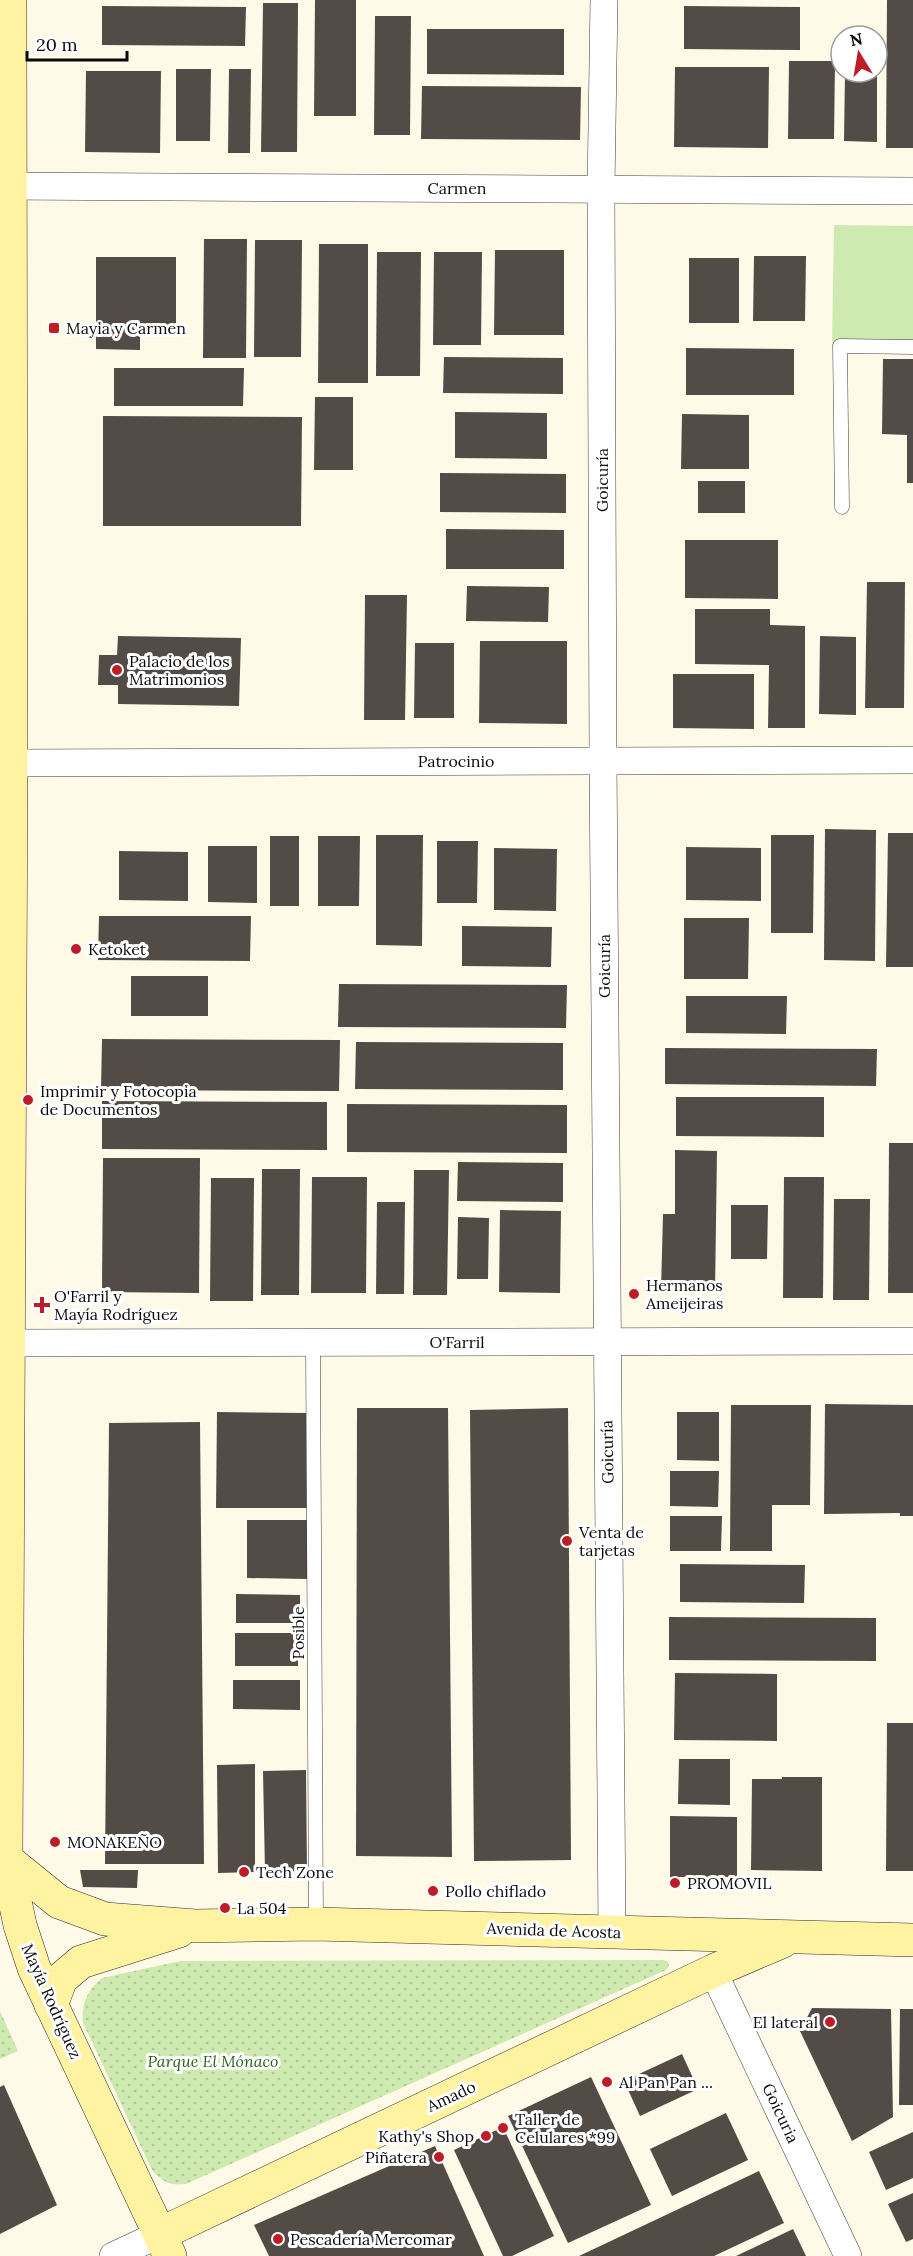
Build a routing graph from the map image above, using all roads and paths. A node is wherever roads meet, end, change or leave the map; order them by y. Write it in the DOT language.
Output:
graph roads {
  1 [pos="10,0"];
  2 [pos="604,0"];
  3 [pos="5,186"];
  4 [pos="601,189"];
  5 [pos="913,191"];
  6 [pos="913,347"];
  7 [pos="842,507"];
  8 [pos="603,760"];
  9 [pos="913,760"];
  10 [pos="5,764"];
  11 [pos="913,1341"];
  12 [pos="606,1342"];
  13 [pos="4,1343"];
  14 [pos="313,1343"];
  15 [pos="6,1859"];
  16 [pos="316,1924"];
  17 [pos="195,1926"];
  18 [pos="612,1931"];
  19 [pos="790,1938"];
  20 [pos="913,1940"];
  21 [pos="713,1971"];
  22 [pos="51,2005"];
  23 [pos="165,2245"];
  24 [pos="113,2256"];
  25 [pos="848,2256"];
  1 -- 3 [label="main road, Mayía Rodríguez"];
  2 -- 4 [label="street, Goicuría"];
  3 -- 4 [label="street, Carmen"];
  3 -- 10 [label="main road, Mayía Rodríguez"];
  4 -- 5 [label="street, Carmen"];
  4 -- 8 [label="street, Goicuría"];
  6 -- 7 [label="lane"];
  8 -- 9 [label="street, Patrocinio"];
  8 -- 10 [label="street, Patrocinio"];
  8 -- 12 [label="street, Goicuría"];
  10 -- 13 [label="main road, Mayía Rodríguez"];
  11 -- 12 [label="street, O'Farril"];
  12 -- 14 [label="street, O'Farril"];
  12 -- 18 [label="street, Goicuría"];
  13 -- 14 [label="street, O'Farril"];
  13 -- 15 [label="main road, Mayía Rodríguez"];
  14 -- 16 [label="lane, Posible"];
  15 -- 17 [label="main road, Avenida de Acosta"];
  15 -- 22 [label="main road, Mayía Rodríguez"];
  16 -- 17 [label="main road, Avenida de Acosta"];
  16 -- 18 [label="main road, Avenida de Acosta"];
  17 -- 22 [label="main road, Avenida de Acosta"];
  18 -- 19 [label="main road, Avenida de Acosta"];
  19 -- 20 [label="main road, Avenida de Acosta"];
  19 -- 21 [label="main road, Amado"];
  21 -- 23 [label="main road, Amado"];
  21 -- 25 [label="street, Goicuria"];
  22 -- 23 [label="main road, Mayía Rodríguez"];
  23 -- 24 [label="street, Amado"];
}
